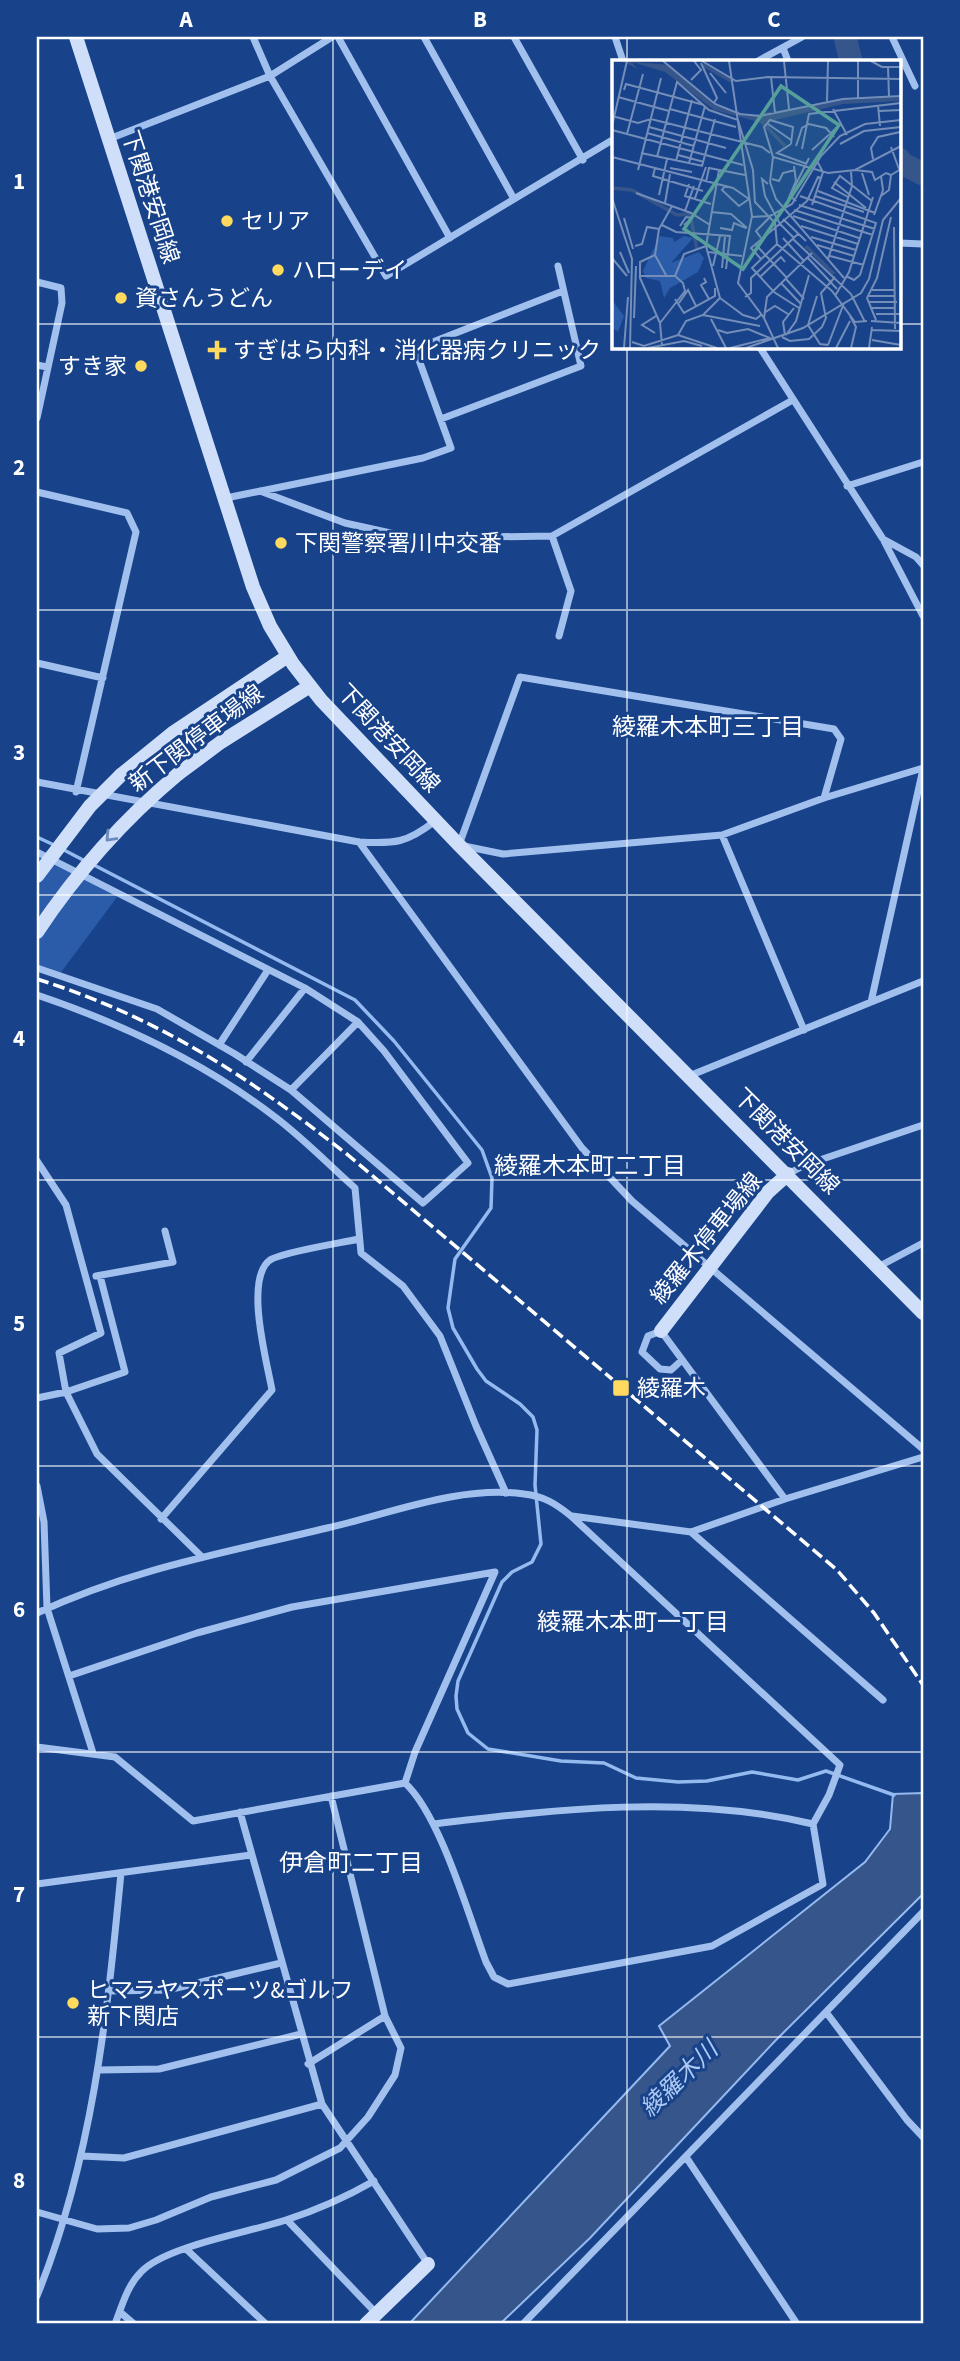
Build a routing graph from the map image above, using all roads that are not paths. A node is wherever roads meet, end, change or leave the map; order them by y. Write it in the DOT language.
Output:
graph roads {
  1 [pos="76,37"];
  2 [pos="253,37"];
  3 [pos="332,37"];
  4 [pos="338,37"];
  5 [pos="424,37"];
  6 [pos="514,37"];
  7 [pos="615,37"];
  8 [pos="802,37"];
  9 [pos="892,37"];
  10 [pos="783,48"];
  11 [pos="623,60"];
  12 [pos="760,60"];
  13 [pos="788,60"];
  14 [pos="270,76"];
  15 [pos="915,86"];
  16 [pos="108,139"];
  17 [pos="612,140"];
  18 [pos="583,160"];
  19 [pos="514,199"];
  20 [pos="450,238"];
  21 [pos="900,243"];
  22 [pos="923,244"];
  23 [pos="558,265"];
  24 [pos="37,282"];
  25 [pos="563,291"];
  26 [pos="760,348"];
  27 [pos="37,365"];
  28 [pos="47,367"];
  29 [pos="791,401"];
  30 [pos="37,418"];
  31 [pos="441,419"];
  32 [pos="923,462"];
  33 [pos="847,486"];
  34 [pos="260,491"];
  35 [pos="37,492"];
  36 [pos="226,498"];
  37 [pos="552,536"];
  38 [pos="883,539"];
  39 [pos="923,565"];
  40 [pos="923,616"];
  41 [pos="559,636"];
  42 [pos="288,656"];
  43 [pos="37,663"];
  44 [pos="103,678"];
  45 [pos="310,686"];
  46 [pos="923,769"];
  47 [pos="37,782"];
  48 [pos="76,792"];
  49 [pos="824,797"];
  50 [pos="436,821"];
  51 [pos="722,835"];
  52 [pos="359,842"];
  53 [pos="459,845"];
  54 [pos="37,852"];
  55 [pos="37,876"];
  56 [pos="37,932"];
  57 [pos="37,968"];
  58 [pos="268,970"];
  59 [pos="923,981"];
  60 [pos="305,988"];
  61 [pos="37,995"];
  62 [pos="871,1002"];
  63 [pos="358,1022"];
  64 [pos="804,1030"];
  65 [pos="219,1045"];
  66 [pos="246,1062"];
  67 [pos="690,1076"];
  68 [pos="291,1090"];
  69 [pos="923,1125"];
  70 [pos="37,1161"];
  71 [pos="788,1174"];
  72 [pos="165,1231"];
  73 [pos="359,1239"];
  74 [pos="923,1244"];
  75 [pos="710,1266"];
  76 [pos="878,1267"];
  77 [pos="100,1276"];
  78 [pos="89,1278"];
  79 [pos="923,1313"];
  80 [pos="661,1331"];
  81 [pos="682,1360"];
  82 [pos="66,1392"];
  83 [pos="37,1398"];
  84 [pos="923,1449"];
  85 [pos="923,1457"];
  86 [pos="37,1486"];
  87 [pos="506,1493"];
  88 [pos="785,1499"];
  89 [pos="571,1516"];
  90 [pos="162,1519"];
  91 [pos="691,1532"];
  92 [pos="201,1556"];
  93 [pos="47,1608"];
  94 [pos="37,1613"];
  95 [pos="69,1676"];
  96 [pos="883,1700"];
  97 [pos="37,1747"];
  98 [pos="93,1753"];
  99 [pos="405,1783"];
  100 [pos="331,1796"];
  101 [pos="240,1812"];
  102 [pos="434,1824"];
  103 [pos="813,1825"];
  104 [pos="251,1854"];
  105 [pos="121,1873"];
  106 [pos="37,1884"];
  107 [pos="923,1912"];
  108 [pos="281,1963"];
  109 [pos="110,1992"];
  110 [pos="826,2012"];
  111 [pos="385,2015"];
  112 [pos="301,2034"];
  113 [pos="308,2064"];
  114 [pos="99,2070"];
  115 [pos="322,2104"];
  116 [pos="923,2137"];
  117 [pos="348,2142"];
  118 [pos="82,2156"];
  119 [pos="686,2158"];
  120 [pos="374,2181"];
  121 [pos="37,2212"];
  122 [pos="65,2220"];
  123 [pos="287,2220"];
  124 [pos="186,2249"];
  125 [pos="428,2264"];
  126 [pos="37,2296"];
  127 [pos="120,2312"];
  128 [pos="376,2313"];
  129 [pos="115,2324"];
  130 [pos="134,2324"];
  131 [pos="266,2324"];
  132 [pos="366,2324"];
  133 [pos="523,2324"];
  134 [pos="797,2324"];
  1 -- 16 [label="main road, 下関港安岡線"];
  2 -- 14 [label="street"];
  3 -- 14 [label="street"];
  4 -- 20 [label="street"];
  5 -- 19 [label="street"];
  6 -- 18 [label="street"];
  7 -- 11 [label="street"];
  8 -- 10 [label="street"];
  9 -- 15 [label="street"];
  10 -- 12 [label="street"];
  10 -- 13 [label="street"];
  14 -- 16 [label="street"];
  14 -- 20 [label="street"];
  16 -- 36 [label="main road, 下関港安岡線"];
  17 -- 18 [label="street"];
  18 -- 19 [label="street"];
  19 -- 20 [label="street"];
  21 -- 22 [label="street"];
  23 -- 25 [label="street"];
  24 -- 28 [label="street"];
  25 -- 31 [label="street"];
  25 -- 31 [label="street"];
  26 -- 29 [label="street"];
  27 -- 28 [label="street"];
  28 -- 30 [label="street"];
  29 -- 33 [label="street"];
  29 -- 37 [label="street"];
  31 -- 34 [label="street"];
  32 -- 33 [label="street"];
  33 -- 38 [label="street"];
  34 -- 36 [label="street"];
  34 -- 37 [label="street"];
  35 -- 44 [label="street"];
  36 -- 42 [label="main road, 下関港安岡線"];
  37 -- 41 [label="street"];
  38 -- 39 [label="street"];
  38 -- 40 [label="street"];
  42 -- 45 [label="main road, 下関港安岡線"];
  42 -- 55 [label="main road, 新下関停車場線, bridge"];
  43 -- 44 [label="street"];
  44 -- 48 [label="street"];
  45 -- 50 [label="main road, 下関港安岡線"];
  45 -- 56 [label="main road, 新下関停車場線, one-way, bridge"];
  46 -- 49 [label="street"];
  46 -- 62 [label="street"];
  47 -- 48 [label="street"];
  48 -- 52 [label="street"];
  49 -- 51 [label="street"];
  49 -- 53 [label="street"];
  50 -- 52 [label="street"];
  50 -- 53 [label="main road, 下関港安岡線"];
  51 -- 53 [label="street"];
  51 -- 64 [label="street"];
  52 -- 75 [label="street"];
  53 -- 67 [label="main road, 下関港安岡線"];
  54 -- 58 [label="street"];
  57 -- 65 [label="street"];
  58 -- 60 [label="street"];
  58 -- 65 [label="street"];
  59 -- 62 [label="street"];
  60 -- 63 [label="street"];
  60 -- 66 [label="street"];
  61 -- 73 [label="street"];
  62 -- 64 [label="street"];
  63 -- 68 [label="street"];
  63 -- 68 [label="street"];
  64 -- 67 [label="street"];
  65 -- 66 [label="street"];
  66 -- 68 [label="street"];
  67 -- 71 [label="main road, 下関港安岡線"];
  69 -- 71 [label="street"];
  70 -- 78 [label="street"];
  71 -- 75 [label="main road, 綾羅木停車場線"];
  71 -- 76 [label="main road, 下関港安岡線"];
  72 -- 77 [label="street"];
  73 -- 87 [label="street"];
  73 -- 90 [label="street"];
  74 -- 76 [label="street"];
  75 -- 80 [label="main road, 綾羅木停車場線"];
  75 -- 84 [label="street"];
  76 -- 79 [label="main road, 下関港安岡線"];
  77 -- 78 [label="street"];
  77 -- 82 [label="street"];
  78 -- 82 [label="street"];
  80 -- 81 [label="street"];
  80 -- 81 [label="street"];
  81 -- 88 [label="street"];
  82 -- 83 [label="street"];
  82 -- 90 [label="street"];
  85 -- 88 [label="street"];
  86 -- 93 [label="street"];
  87 -- 89 [label="street"];
  87 -- 92 [label="street"];
  88 -- 91 [label="street"];
  89 -- 91 [label="street"];
  89 -- 103 [label="street"];
  90 -- 92 [label="street"];
  91 -- 96 [label="street"];
  92 -- 93 [label="street"];
  93 -- 94 [label="street"];
  93 -- 95 [label="street"];
  95 -- 98 [label="street"];
  95 -- 99 [label="street"];
  97 -- 98 [label="street"];
  98 -- 101 [label="street"];
  99 -- 100 [label="street"];
  99 -- 102 [label="street"];
  100 -- 101 [label="street"];
  100 -- 111 [label="street"];
  101 -- 104 [label="street"];
  102 -- 103 [label="street"];
  102 -- 103 [label="street"];
  104 -- 105 [label="street"];
  104 -- 108 [label="street"];
  105 -- 106 [label="street"];
  105 -- 109 [label="street"];
  107 -- 110 [label="street"];
  108 -- 109 [label="street"];
  108 -- 112 [label="street"];
  109 -- 114 [label="street"];
  110 -- 116 [label="street"];
  110 -- 119 [label="street"];
  111 -- 113 [label="street"];
  111 -- 117 [label="street"];
  112 -- 113 [label="street"];
  112 -- 114 [label="street"];
  113 -- 115 [label="street"];
  114 -- 118 [label="street"];
  115 -- 117 [label="street"];
  115 -- 118 [label="street"];
  117 -- 120 [label="street"];
  117 -- 122 [label="street"];
  118 -- 122 [label="street"];
  119 -- 133 [label="street"];
  119 -- 134 [label="street"];
  120 -- 123 [label="street"];
  120 -- 125 [label="street"];
  121 -- 122 [label="street"];
  122 -- 126 [label="street"];
  123 -- 124 [label="street"];
  123 -- 128 [label="street"];
  124 -- 127 [label="street"];
  124 -- 131 [label="street"];
  125 -- 128 [label="main road"];
  127 -- 129 [label="street"];
  127 -- 130 [label="street"];
  128 -- 132 [label="main road"];
}
